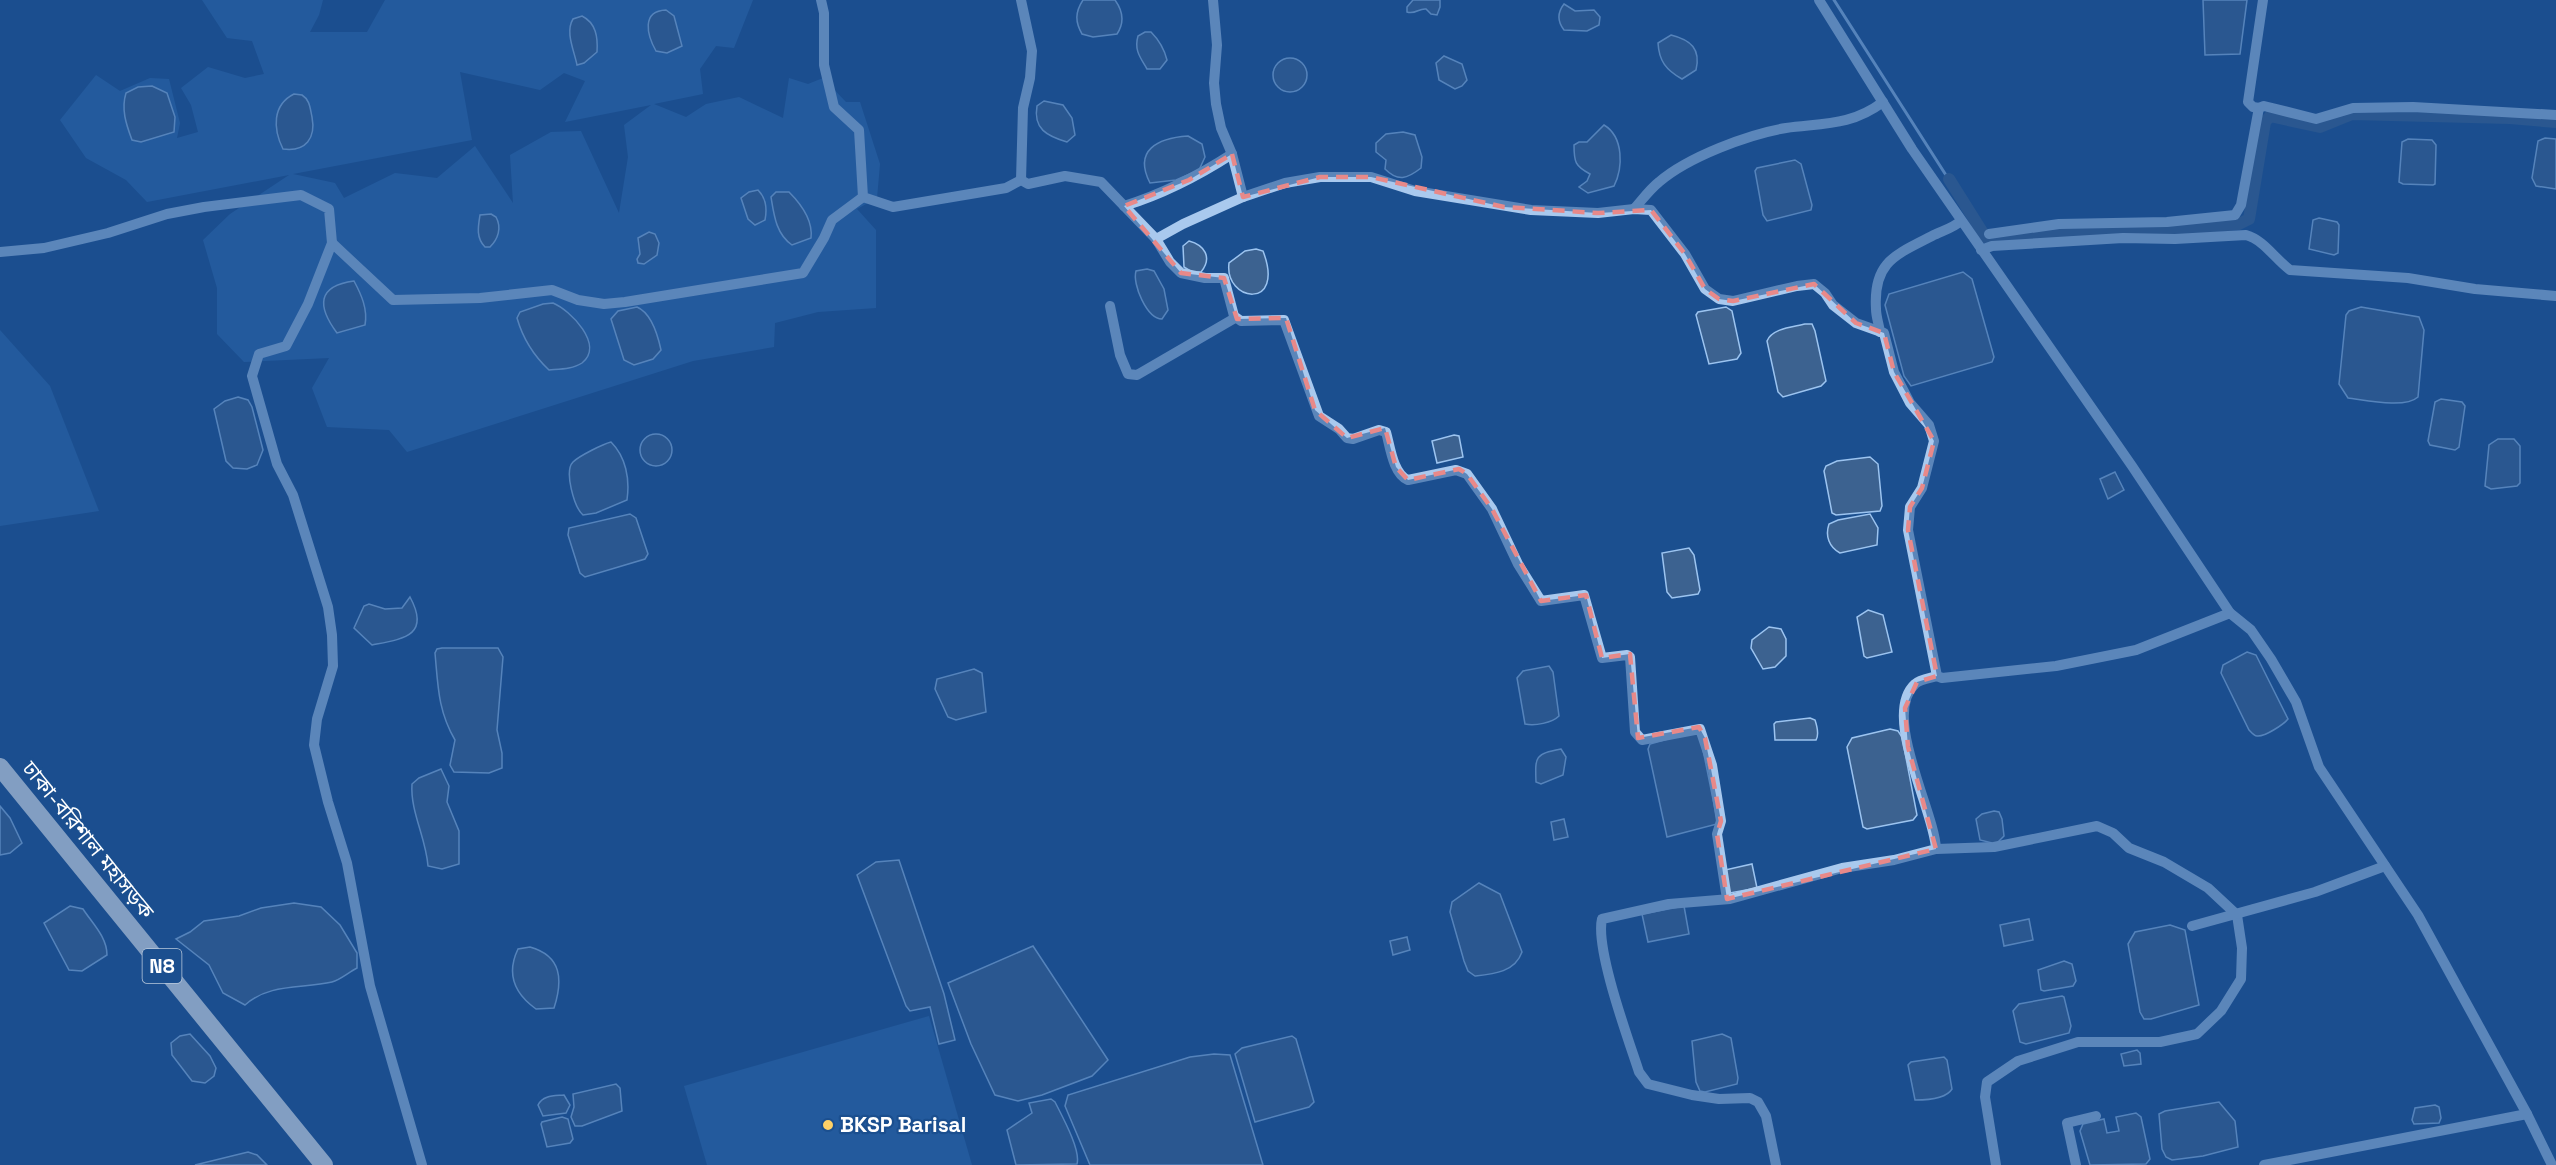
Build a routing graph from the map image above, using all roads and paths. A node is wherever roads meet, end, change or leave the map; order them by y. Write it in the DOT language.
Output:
graph roads {
  1 [pos="821,0"];
  2 [pos="1021,0"];
  3 [pos="1213,0"];
  4 [pos="1819,0"];
  5 [pos="2263,0"];
  6 [pos="1883,102"];
  7 [pos="2259,108"];
  8 [pos="2556,115"];
  9 [pos="1232,154"];
  10 [pos="1021,180"];
  11 [pos="863,197"];
  12 [pos="1244,197"];
  13 [pos="1124,206"];
  14 [pos="1634,209"];
  15 [pos="1961,221"];
  16 [pos="1989,234"];
  17 [pos="1156,239"];
  18 [pos="332,243"];
  19 [pos="1981,250"];
  20 [pos="0,252"];
  21 [pos="2556,296"];
  22 [pos="1110,306"];
  23 [pos="1235,318"];
  24 [pos="1880,332"];
  25 [pos="2230,612"];
  26 [pos="1937,676"];
  27 [pos="0,767"];
  28 [pos="1936,849"];
  29 [pos="2385,866"];
  30 [pos="1727,899"];
  31 [pos="2237,915"];
  32 [pos="2192,926"];
  33 [pos="2527,1114"];
  34 [pos="2096,1116"];
  35 [pos="324,1165"];
  36 [pos="422,1165"];
  37 [pos="1776,1165"];
  38 [pos="1996,1165"];
  39 [pos="2076,1165"];
  40 [pos="2264,1165"];
  41 [pos="2552,1165"];
  1 -- 11 [label="street"];
  2 -- 10 [label="street"];
  3 -- 9 [label="street"];
  4 -- 6 [label="street"];
  5 -- 7 [label="street"];
  6 -- 14 [label="street"];
  6 -- 15 [label="street"];
  7 -- 8 [label="street"];
  7 -- 16 [label="street"];
  9 -- 12 [label="street"];
  9 -- 13 [label="street"];
  10 -- 11 [label="street"];
  10 -- 13 [label="street"];
  11 -- 18 [label="street"];
  12 -- 14 [label="street"];
  12 -- 17 [label="street"];
  13 -- 17 [label="street"];
  14 -- 24 [label="street"];
  15 -- 19 [label="street"];
  15 -- 24 [label="street"];
  17 -- 23 [label="street"];
  18 -- 20 [label="street"];
  18 -- 36 [label="street"];
  19 -- 21 [label="street"];
  19 -- 25 [label="street"];
  22 -- 23 [label="street"];
  23 -- 30 [label="street"];
  24 -- 26 [label="street"];
  25 -- 26 [label="street"];
  25 -- 29 [label="street"];
  26 -- 28 [label="street"];
  27 -- 35 [label="highway, ঢাকা-বরিশাল মহাসড়ক / N8"];
  28 -- 30 [label="street"];
  28 -- 31 [label="street"];
  29 -- 31 [label="street"];
  29 -- 33 [label="street"];
  30 -- 37 [label="street"];
  31 -- 32 [label="street"];
  31 -- 38 [label="street"];
  33 -- 40 [label="street"];
  33 -- 41 [label="street"];
  34 -- 39 [label="street"];
}
